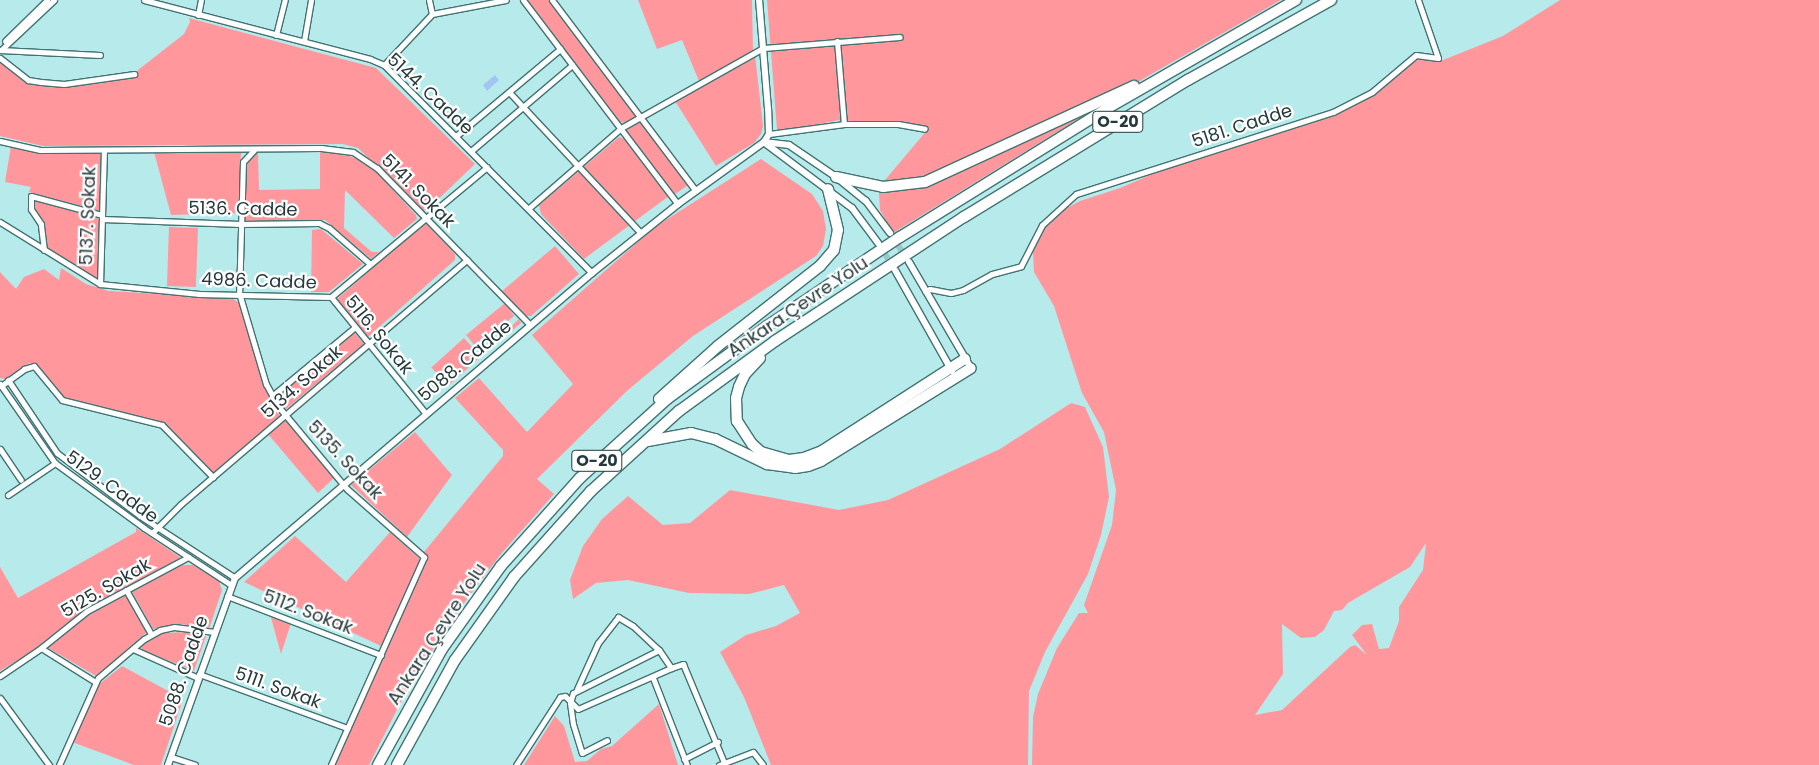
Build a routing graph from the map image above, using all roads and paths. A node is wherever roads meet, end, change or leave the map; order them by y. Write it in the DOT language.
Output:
graph roads {
  1 [pos="47,0"];
  2 [pos="54,0"];
  3 [pos="144,0"];
  4 [pos="201,0"];
  5 [pos="285,0"];
  6 [pos="310,0"];
  7 [pos="429,0"];
  8 [pos="506,0"];
  9 [pos="523,0"];
  10 [pos="552,0"];
  11 [pos="759,0"];
  12 [pos="1296,0"];
  13 [pos="1331,0"];
  14 [pos="1418,0"];
  15 [pos="432,14"];
  16 [pos="198,15"];
  17 [pos="276,35"];
  18 [pos="900,37"];
  19 [pos="304,41"];
  20 [pos="837,41"];
  21 [pos="0,46"];
  22 [pos="763,48"];
  23 [pos="560,49"];
  24 [pos="0,50"];
  25 [pos="100,55"];
  26 [pos="0,58"];
  27 [pos="384,65"];
  28 [pos="572,65"];
  29 [pos="1178,66"];
  30 [pos="134,74"];
  31 [pos="509,92"];
  32 [pos="522,108"];
  33 [pos="642,116"];
  34 [pos="844,124"];
  35 [pos="621,128"];
  36 [pos="925,128"];
  37 [pos="769,134"];
  38 [pos="456,136"];
  39 [pos="0,141"];
  40 [pos="764,142"];
  41 [pos="104,150"];
  42 [pos="254,150"];
  43 [pos="471,151"];
  44 [pos="578,166"];
  45 [pos="487,167"];
  46 [pos="836,177"];
  47 [pos="828,189"];
  48 [pos="696,191"];
  49 [pos="678,204"];
  50 [pos="529,208"];
  51 [pos="102,217"];
  52 [pos="425,217"];
  53 [pos="0,222"];
  54 [pos="241,224"];
  55 [pos="641,233"];
  56 [pos="890,233"];
  57 [pos="878,243"];
  58 [pos="44,250"];
  59 [pos="467,260"];
  60 [pos="908,262"];
  61 [pos="369,263"];
  62 [pos="895,270"];
  63 [pos="592,273"];
  64 [pos="100,284"];
  65 [pos="925,291"];
  66 [pos="239,293"];
  67 [pos="331,297"];
  68 [pos="803,323"];
  69 [pos="530,325"];
  70 [pos="354,328"];
  71 [pos="368,344"];
  72 [pos="968,364"];
  73 [pos="950,368"];
  74 [pos="957,378"];
  75 [pos="8,380"];
  76 [pos="0,385"];
  77 [pos="272,396"];
  78 [pos="426,414"];
  79 [pos="285,415"];
  80 [pos="630,431"];
  81 [pos="645,442"];
  82 [pos="0,449"];
  83 [pos="55,463"];
  84 [pos="213,477"];
  85 [pos="21,480"];
  86 [pos="343,484"];
  87 [pos="8,495"];
  88 [pos="156,526"];
  89 [pos="152,533"];
  90 [pos="188,557"];
  91 [pos="235,578"];
  92 [pos="230,585"];
  93 [pos="126,590"];
  94 [pos="226,596"];
  95 [pos="213,632"];
  96 [pos="151,634"];
  97 [pos="41,648"];
  98 [pos="133,649"];
  99 [pos="659,650"];
  100 [pos="380,655"];
  101 [pos="671,668"];
  102 [pos="0,676"];
  103 [pos="198,676"];
  104 [pos="653,678"];
  105 [pos="94,681"];
  106 [pos="576,689"];
  107 [pos="0,698"];
  108 [pos="570,703"];
  109 [pos="347,728"];
  110 [pos="608,740"];
  111 [pos="718,742"];
  112 [pos="171,757"];
  113 [pos="686,762"];
  114 [pos="723,764"];
  115 [pos="49,765"];
  116 [pos="59,765"];
  117 [pos="168,765"];
  118 [pos="196,765"];
  119 [pos="331,765"];
  120 [pos="378,765"];
  121 [pos="396,765"];
  122 [pos="516,765"];
  123 [pos="763,765"];
  1 -- 21 [label="street"];
  2 -- 24 [label="street"];
  3 -- 16 [label="street, 5144. Cadde"];
  4 -- 16 [label="street"];
  5 -- 17 [label="street"];
  6 -- 19 [label="street"];
  7 -- 15 [label="street"];
  8 -- 15 [label="street"];
  9 -- 23 [label="street"];
  10 -- 33 [label="street"];
  11 -- 22 [label="street"];
  12 -- 29 [label="highway, Ankara Çevre Yolu / O-20"];
  13 -- 68 [label="highway, Ankara Çevre Yolu / O-20"];
  14 -- 65 [label="street, 5181. Cadde"];
  15 -- 27 [label="street"];
  16 -- 17 [label="street, 5144. Cadde"];
  17 -- 19 [label="street, 5144. Cadde"];
  18 -- 20 [label="street"];
  19 -- 27 [label="street, 5144. Cadde"];
  20 -- 22 [label="street"];
  20 -- 34 [label="street"];
  22 -- 33 [label="street"];
  22 -- 37 [label="street"];
  23 -- 28 [label="street"];
  23 -- 31 [label="street"];
  24 -- 25 [label="street"];
  26 -- 30 [label="street"];
  27 -- 38 [label="street, 5144. Cadde"];
  28 -- 32 [label="street"];
  28 -- 35 [label="street"];
  29 -- 46 [label="highway"];
  29 -- 80 [label="highway, Ankara Çevre Yolu / O-20"];
  31 -- 32 [label="street"];
  31 -- 38 [label="street"];
  32 -- 43 [label="street"];
  32 -- 44 [label="street"];
  33 -- 35 [label="street"];
  33 -- 48 [label="street"];
  34 -- 36 [label="street"];
  34 -- 37 [label="street"];
  35 -- 44 [label="street"];
  35 -- 49 [label="street"];
  37 -- 40 [label="street, 5088. Cadde"];
  38 -- 43 [label="street, 5144. Cadde"];
  39 -- 41 [label="street"];
  40 -- 46 [label="street"];
  40 -- 47 [label="street"];
  40 -- 48 [label="street, 5088. Cadde"];
  41 -- 42 [label="street"];
  41 -- 51 [label="street, 5137. Sokak"];
  42 -- 52 [label="street, 5141. Sokak"];
  42 -- 54 [label="street, 5135. Sokak"];
  43 -- 45 [label="street, 5144. Cadde"];
  44 -- 50 [label="street"];
  44 -- 55 [label="street"];
  45 -- 50 [label="street, 5144. Cadde"];
  45 -- 52 [label="street, 4986. Cadde"];
  46 -- 56 [label="street"];
  47 -- 57 [label="street"];
  47 -- 80 [label="highway"];
  48 -- 49 [label="street, 5088. Cadde"];
  49 -- 55 [label="street, 5088. Cadde"];
  50 -- 63 [label="street, 5144. Cadde"];
  51 -- 54 [label="street, 5136. Cadde"];
  51 -- 58 [label="street, 5136. Cadde"];
  51 -- 64 [label="street, 5137. Sokak"];
  52 -- 59 [label="street, 5141. Sokak"];
  52 -- 61 [label="street, 4986. Cadde"];
  53 -- 58 [label="street, 4986. Cadde"];
  54 -- 61 [label="street, 5136. Cadde"];
  54 -- 66 [label="street, 5135. Sokak"];
  55 -- 63 [label="street, 5088. Cadde"];
  58 -- 64 [label="street, 4986. Cadde"];
  59 -- 69 [label="street, 5141. Sokak"];
  59 -- 71 [label="street, 5134. Sokak"];
  60 -- 65 [label="street"];
  61 -- 67 [label="street, 4986. Cadde"];
  62 -- 73 [label="street"];
  63 -- 69 [label="street, 5088. Cadde"];
  64 -- 66 [label="street, 4986. Cadde"];
  65 -- 72 [label="street"];
  66 -- 67 [label="street, 4986. Cadde"];
  66 -- 77 [label="street, 5135. Sokak"];
  67 -- 70 [label="street, 5116. Sokak"];
  68 -- 73 [label="highway"];
  68 -- 81 [label="highway, Ankara Çevre Yolu / O-20"];
  69 -- 78 [label="street, 5088. Cadde"];
  70 -- 71 [label="street, 5116. Sokak"];
  70 -- 77 [label="street"];
  71 -- 78 [label="street, 5116. Sokak"];
  71 -- 79 [label="street, 5134. Sokak"];
  72 -- 73 [label="highway"];
  72 -- 74 [label="highway"];
  73 -- 74 [label="street"];
  74 -- 81 [label="highway"];
  75 -- 76 [label="street"];
  75 -- 84 [label="street"];
  75 -- 88 [label="street, 5129. Cadde"];
  76 -- 83 [label="street, 5129. Cadde"];
  77 -- 79 [label="street, 5135. Sokak"];
  78 -- 86 [label="street, 5088. Cadde"];
  79 -- 84 [label="street, 5134. Sokak"];
  79 -- 86 [label="street, 5135. Sokak"];
  80 -- 120 [label="highway, Ankara Çevre Yolu / O-20"];
  81 -- 121 [label="highway, Ankara Çevre Yolu / O-20"];
  82 -- 85 [label="street"];
  83 -- 87 [label="street"];
  83 -- 89 [label="street, 5129. Cadde"];
  84 -- 88 [label="street, 5134. Sokak"];
  86 -- 91 [label="street, 5088. Cadde"];
  86 -- 100 [label="street, 5135. Sokak"];
  88 -- 89 [label="street, 5134. Sokak"];
  88 -- 91 [label="street, 5129. Cadde"];
  89 -- 90 [label="street, 5129. Cadde"];
  90 -- 92 [label="street, 5129. Cadde"];
  90 -- 93 [label="street, 5125. Sokak"];
  91 -- 92 [label="street, 5088. Cadde"];
  92 -- 94 [label="street, 5088. Cadde"];
  93 -- 96 [label="street"];
  93 -- 97 [label="street, 5125. Sokak"];
  94 -- 95 [label="street, 5088. Cadde"];
  94 -- 100 [label="street, 5112. Sokak"];
  95 -- 96 [label="street"];
  95 -- 103 [label="street, 5088. Cadde"];
  96 -- 98 [label="street"];
  97 -- 102 [label="street, 5125. Sokak"];
  97 -- 105 [label="street"];
  98 -- 103 [label="street, 5111. Sokak"];
  98 -- 105 [label="street"];
  99 -- 101 [label="street"];
  99 -- 106 [label="street"];
  99 -- 106 [label="street"];
  100 -- 109 [label="street, 5135. Sokak"];
  101 -- 104 [label="street"];
  101 -- 111 [label="street"];
  103 -- 109 [label="street, 5111. Sokak"];
  103 -- 112 [label="street, 5088. Cadde"];
  104 -- 108 [label="street"];
  104 -- 113 [label="street"];
  105 -- 116 [label="street"];
  106 -- 108 [label="street"];
  107 -- 115 [label="street"];
  108 -- 110 [label="street"];
  108 -- 122 [label="street"];
  109 -- 119 [label="street, 5135. Sokak"];
  111 -- 113 [label="street"];
  111 -- 114 [label="street"];
  112 -- 117 [label="street, 5088. Cadde"];
  112 -- 118 [label="street"];
  114 -- 123 [label="street"];
}
